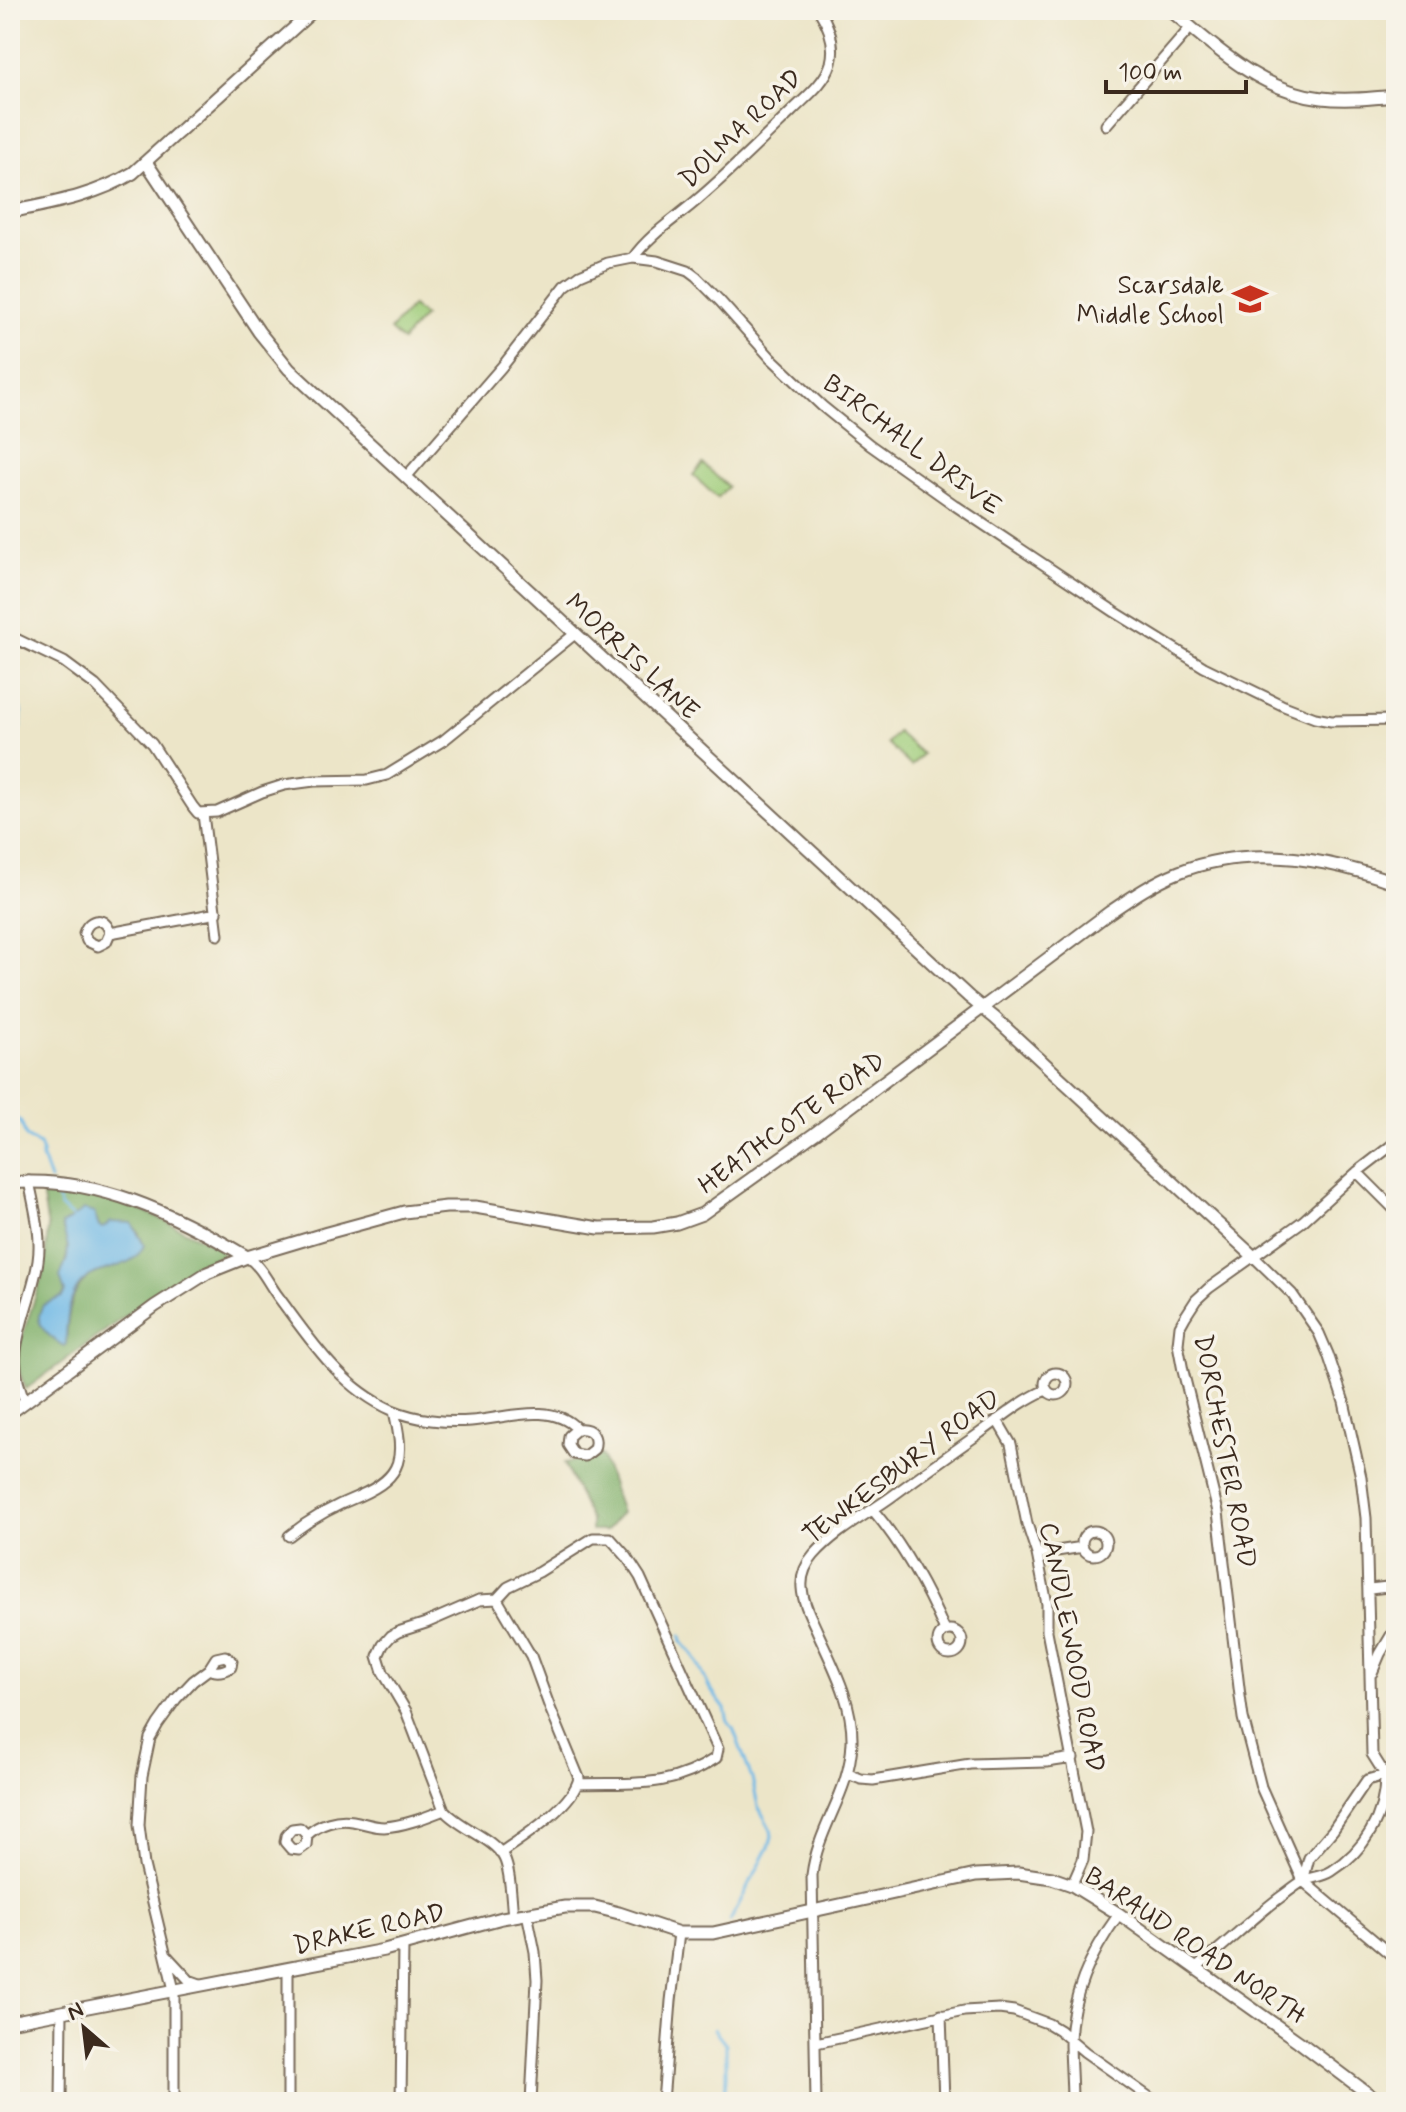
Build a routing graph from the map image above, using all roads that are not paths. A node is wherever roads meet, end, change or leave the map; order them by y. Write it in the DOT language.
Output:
graph roads {
  1 [pos="314,10"];
  2 [pos="819,10"];
  3 [pos="1170,10"];
  4 [pos="1191,27"];
  5 [pos="1396,96"];
  6 [pos="1106,125"];
  7 [pos="146,162"];
  8 [pos="10,212"];
  9 [pos="633,258"];
  10 [pos="406,477"];
  11 [pos="576,633"];
  12 [pos="10,636"];
  13 [pos="1396,720"];
  14 [pos="203,814"];
  15 [pos="1396,883"];
  16 [pos="217,913"];
  17 [pos="110,933"];
  18 [pos="218,935"];
  19 [pos="983,1008"];
  20 [pos="1396,1142"];
  21 [pos="1357,1172"];
  22 [pos="29,1181"];
  23 [pos="10,1183"];
  24 [pos="1396,1211"];
  25 [pos="1253,1256"];
  26 [pos="247,1257"];
  27 [pos="1046,1390"];
  28 [pos="26,1402"];
  29 [pos="394,1411"];
  30 [pos="10,1413"];
  31 [pos="997,1420"];
  32 [pos="577,1429"];
  33 [pos="873,1510"];
  34 [pos="289,1536"];
  35 [pos="1083,1547"];
  36 [pos="1037,1554"];
  37 [pos="1396,1586"];
  38 [pos="1370,1589"];
  39 [pos="497,1599"];
  40 [pos="1396,1627"];
  41 [pos="945,1631"];
  42 [pos="209,1669"];
  43 [pos="1371,1676"];
  44 [pos="1073,1758"];
  45 [pos="1396,1769"];
  46 [pos="848,1774"];
  47 [pos="1385,1775"];
  48 [pos="578,1784"];
  49 [pos="1396,1792"];
  50 [pos="444,1810"];
  51 [pos="307,1835"];
  52 [pos="500,1853"];
  53 [pos="1303,1881"];
  54 [pos="1072,1885"];
  55 [pos="814,1911"];
  56 [pos="527,1913"];
  57 [pos="1119,1914"];
  58 [pos="513,1916"];
  59 [pos="736,1929"];
  60 [pos="679,1933"];
  61 [pos="403,1945"];
  62 [pos="166,1955"];
  63 [pos="1396,1959"];
  64 [pos="1196,1968"];
  65 [pos="288,1969"];
  66 [pos="204,1985"];
  67 [pos="174,1990"];
  68 [pos="62,2013"];
  69 [pos="941,2015"];
  70 [pos="10,2022"];
  71 [pos="1070,2040"];
  72 [pos="816,2043"];
  73 [pos="61,2102"];
  74 [pos="174,2102"];
  75 [pos="288,2102"];
  76 [pos="401,2102"];
  77 [pos="531,2102"];
  78 [pos="663,2102"];
  79 [pos="816,2102"];
  80 [pos="944,2102"];
  81 [pos="1072,2102"];
  82 [pos="1156,2102"];
  83 [pos="1379,2102"];
  1 -- 7 [label="street"];
  2 -- 9 [label="street, DOLMA ROAD"];
  3 -- 4 [label="street"];
  4 -- 5 [label="street"];
  4 -- 6 [label="street"];
  7 -- 8 [label="street"];
  7 -- 10 [label="street, MORRIS LANE"];
  9 -- 10 [label="street, BIRCHALL DRIVE"];
  9 -- 13 [label="street, BIRCHALL DRIVE"];
  10 -- 11 [label="street, MORRIS LANE"];
  11 -- 14 [label="street"];
  11 -- 19 [label="street, MORRIS LANE"];
  12 -- 14 [label="street"];
  14 -- 16 [label="street"];
  15 -- 19 [label="street, HEATHCOTE ROAD"];
  16 -- 17 [label="street"];
  16 -- 18 [label="street"];
  19 -- 25 [label="street, MORRIS LANE"];
  19 -- 26 [label="street, HEATHCOTE ROAD"];
  20 -- 21 [label="street, DORCHESTER ROAD"];
  21 -- 24 [label="street"];
  21 -- 25 [label="street, DORCHESTER ROAD"];
  22 -- 23 [label="street"];
  22 -- 26 [label="street"];
  22 -- 28 [label="street"];
  25 -- 38 [label="street"];
  25 -- 53 [label="street, DORCHESTER ROAD"];
  26 -- 28 [label="street, HEATHCOTE ROAD"];
  26 -- 29 [label="street"];
  27 -- 31 [label="street, TEWKESBURY ROAD"];
  28 -- 30 [label="street, HEATHCOTE ROAD"];
  29 -- 32 [label="street"];
  29 -- 34 [label="street"];
  31 -- 33 [label="street, TEWKESBURY ROAD"];
  31 -- 36 [label="street, CANDLEWOOD ROAD"];
  33 -- 41 [label="street"];
  33 -- 46 [label="street, TEWKESBURY ROAD"];
  35 -- 36 [label="street"];
  36 -- 44 [label="street, CANDLEWOOD ROAD"];
  37 -- 38 [label="street"];
  38 -- 43 [label="street"];
  39 -- 48 [label="street"];
  39 -- 48 [label="street"];
  39 -- 50 [label="street"];
  40 -- 43 [label="street"];
  42 -- 62 [label="street"];
  43 -- 47 [label="street"];
  44 -- 46 [label="street"];
  44 -- 54 [label="street, CANDLEWOOD ROAD"];
  45 -- 47 [label="street"];
  46 -- 55 [label="street, TEWKESBURY ROAD"];
  47 -- 49 [label="street"];
  47 -- 53 [label="street"];
  47 -- 53 [label="street"];
  48 -- 52 [label="street"];
  50 -- 51 [label="street"];
  50 -- 52 [label="street"];
  52 -- 58 [label="street"];
  53 -- 63 [label="street, DORCHESTER ROAD"];
  53 -- 64 [label="street"];
  54 -- 55 [label="street, BARAUD ROAD NORTH"];
  54 -- 57 [label="street, BARAUD ROAD NORTH"];
  55 -- 59 [label="street, BARAUD ROAD NORTH"];
  55 -- 72 [label="street, TEWKESBURY ROAD"];
  56 -- 58 [label="street, DRAKE ROAD"];
  56 -- 60 [label="street, DRAKE ROAD"];
  56 -- 77 [label="street"];
  57 -- 64 [label="street, BARAUD ROAD NORTH"];
  57 -- 71 [label="street"];
  58 -- 61 [label="street, DRAKE ROAD"];
  59 -- 60 [label="street, DRAKE ROAD"];
  60 -- 78 [label="street"];
  61 -- 65 [label="street, DRAKE ROAD"];
  61 -- 76 [label="street"];
  62 -- 66 [label="street"];
  62 -- 67 [label="street"];
  64 -- 83 [label="street, BARAUD ROAD NORTH"];
  65 -- 66 [label="street, DRAKE ROAD"];
  65 -- 75 [label="street"];
  66 -- 67 [label="street, DRAKE ROAD"];
  67 -- 68 [label="street, DRAKE ROAD"];
  67 -- 74 [label="street"];
  68 -- 70 [label="street, DRAKE ROAD"];
  68 -- 73 [label="street"];
  69 -- 71 [label="street"];
  69 -- 72 [label="street"];
  69 -- 80 [label="street"];
  71 -- 81 [label="street"];
  71 -- 82 [label="street"];
  72 -- 79 [label="street, TEWKESBURY ROAD"];
}
